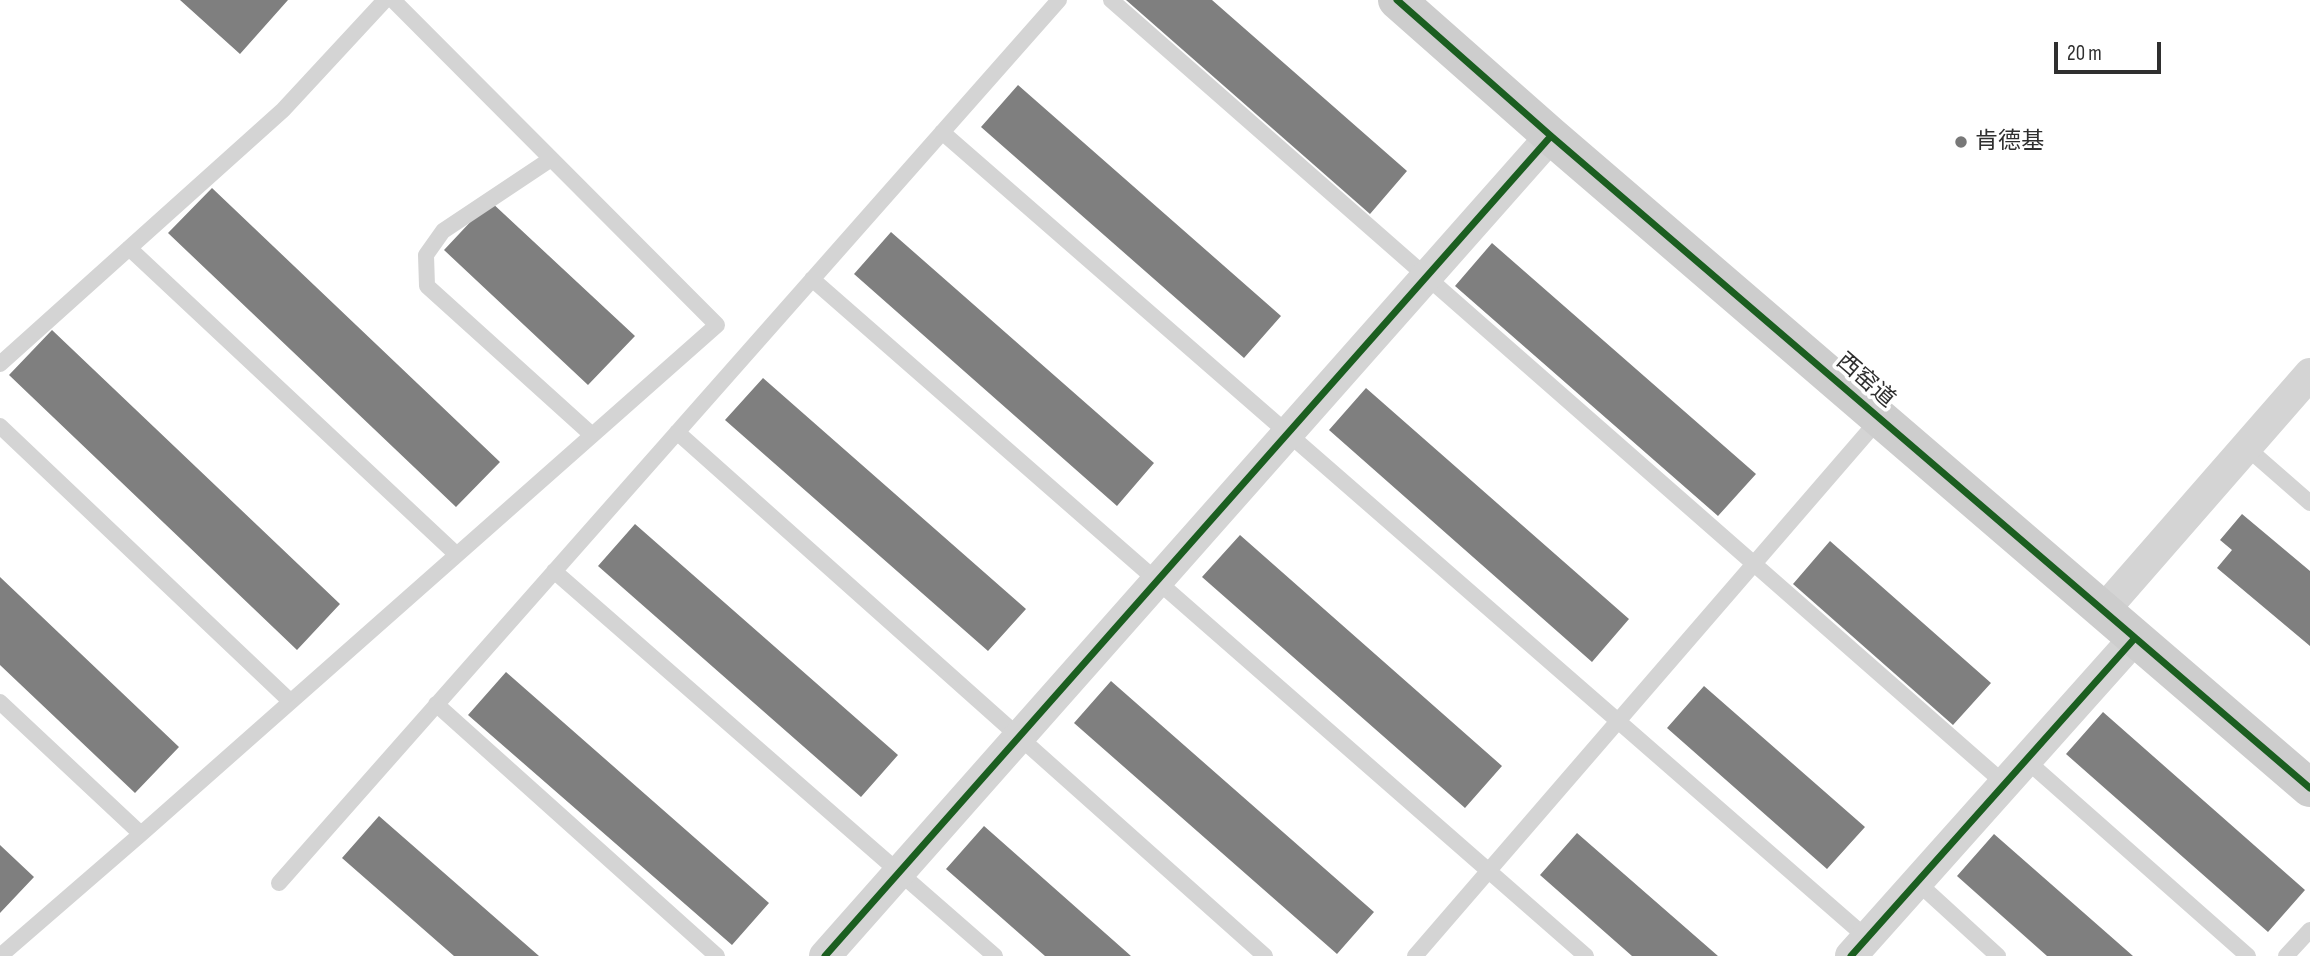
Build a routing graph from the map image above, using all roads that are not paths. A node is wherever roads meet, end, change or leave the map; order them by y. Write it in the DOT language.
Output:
graph roads {
  1 [pos="386,0"];
  2 [pos="393,0"];
  3 [pos="1059,0"];
  4 [pos="1111,0"];
  5 [pos="1397,0"];
  6 [pos="942,132"];
  7 [pos="1551,136"];
  8 [pos="551,159"];
  9 [pos="129,248"];
  10 [pos="1427,277"];
  11 [pos="813,279"];
  12 [pos="0,364"];
  13 [pos="2310,374"];
  14 [pos="1880,418"];
  15 [pos="0,426"];
  16 [pos="677,432"];
  17 [pos="1288,433"];
  18 [pos="592,435"];
  19 [pos="2246,447"];
  20 [pos="2310,503"];
  21 [pos="456,554"];
  22 [pos="1754,564"];
  23 [pos="554,571"];
  24 [pos="1158,581"];
  25 [pos="2103,611"];
  26 [pos="2135,638"];
  27 [pos="290,701"];
  28 [pos="0,702"];
  29 [pos="436,704"];
  30 [pos="1619,721"];
  31 [pos="1019,737"];
  32 [pos="2026,761"];
  33 [pos="2005,784"];
  34 [pos="2310,788"];
  35 [pos="141,835"];
  36 [pos="1488,871"];
  37 [pos="899,873"];
  38 [pos="279,883"];
  39 [pos="1917,883"];
  40 [pos="2310,930"];
  41 [pos="1859,947"];
  42 [pos="0,956"];
  43 [pos="717,956"];
  44 [pos="825,956"];
  45 [pos="995,956"];
  46 [pos="1265,956"];
  47 [pos="1415,956"];
  48 [pos="1586,956"];
  49 [pos="1998,956"];
  50 [pos="2248,956"];
  51 [pos="2286,956"];
  1 -- 9 [label="lane"];
  2 -- 8 [label="lane"];
  3 -- 6 [label="lane"];
  4 -- 10 [label="lane"];
  5 -- 7 [label="street, 西窑道"];
  6 -- 11 [label="lane"];
  6 -- 17 [label="lane"];
  7 -- 10 [label="street"];
  7 -- 14 [label="street, 西窑道"];
  8 -- 18 [label="lane"];
  8 -- 18 [label="lane"];
  9 -- 12 [label="lane"];
  9 -- 21 [label="lane"];
  10 -- 17 [label="street"];
  10 -- 22 [label="lane"];
  11 -- 16 [label="lane"];
  11 -- 24 [label="lane"];
  13 -- 19 [label="street"];
  14 -- 22 [label="lane"];
  14 -- 25 [label="street, 西窑道"];
  15 -- 27 [label="lane"];
  16 -- 23 [label="lane"];
  16 -- 31 [label="lane"];
  17 -- 24 [label="street"];
  17 -- 30 [label="lane"];
  18 -- 21 [label="lane"];
  19 -- 20 [label="lane"];
  19 -- 25 [label="street"];
  21 -- 27 [label="lane"];
  22 -- 30 [label="lane"];
  22 -- 33 [label="lane"];
  23 -- 29 [label="lane"];
  23 -- 37 [label="lane"];
  24 -- 31 [label="street"];
  24 -- 36 [label="lane"];
  25 -- 26 [label="street, 西窑道"];
  26 -- 32 [label="street"];
  26 -- 34 [label="street, 西窑道"];
  27 -- 35 [label="lane"];
  28 -- 35 [label="lane"];
  29 -- 38 [label="lane"];
  29 -- 43 [label="lane"];
  30 -- 36 [label="lane"];
  30 -- 41 [label="lane"];
  31 -- 37 [label="street"];
  31 -- 46 [label="lane"];
  32 -- 33 [label="street"];
  32 -- 50 [label="lane"];
  33 -- 39 [label="street"];
  35 -- 42 [label="lane"];
  36 -- 47 [label="lane"];
  36 -- 48 [label="lane"];
  37 -- 44 [label="street"];
  37 -- 45 [label="lane"];
  39 -- 41 [label="street"];
  39 -- 49 [label="lane"];
  40 -- 51 [label="lane"];
}
